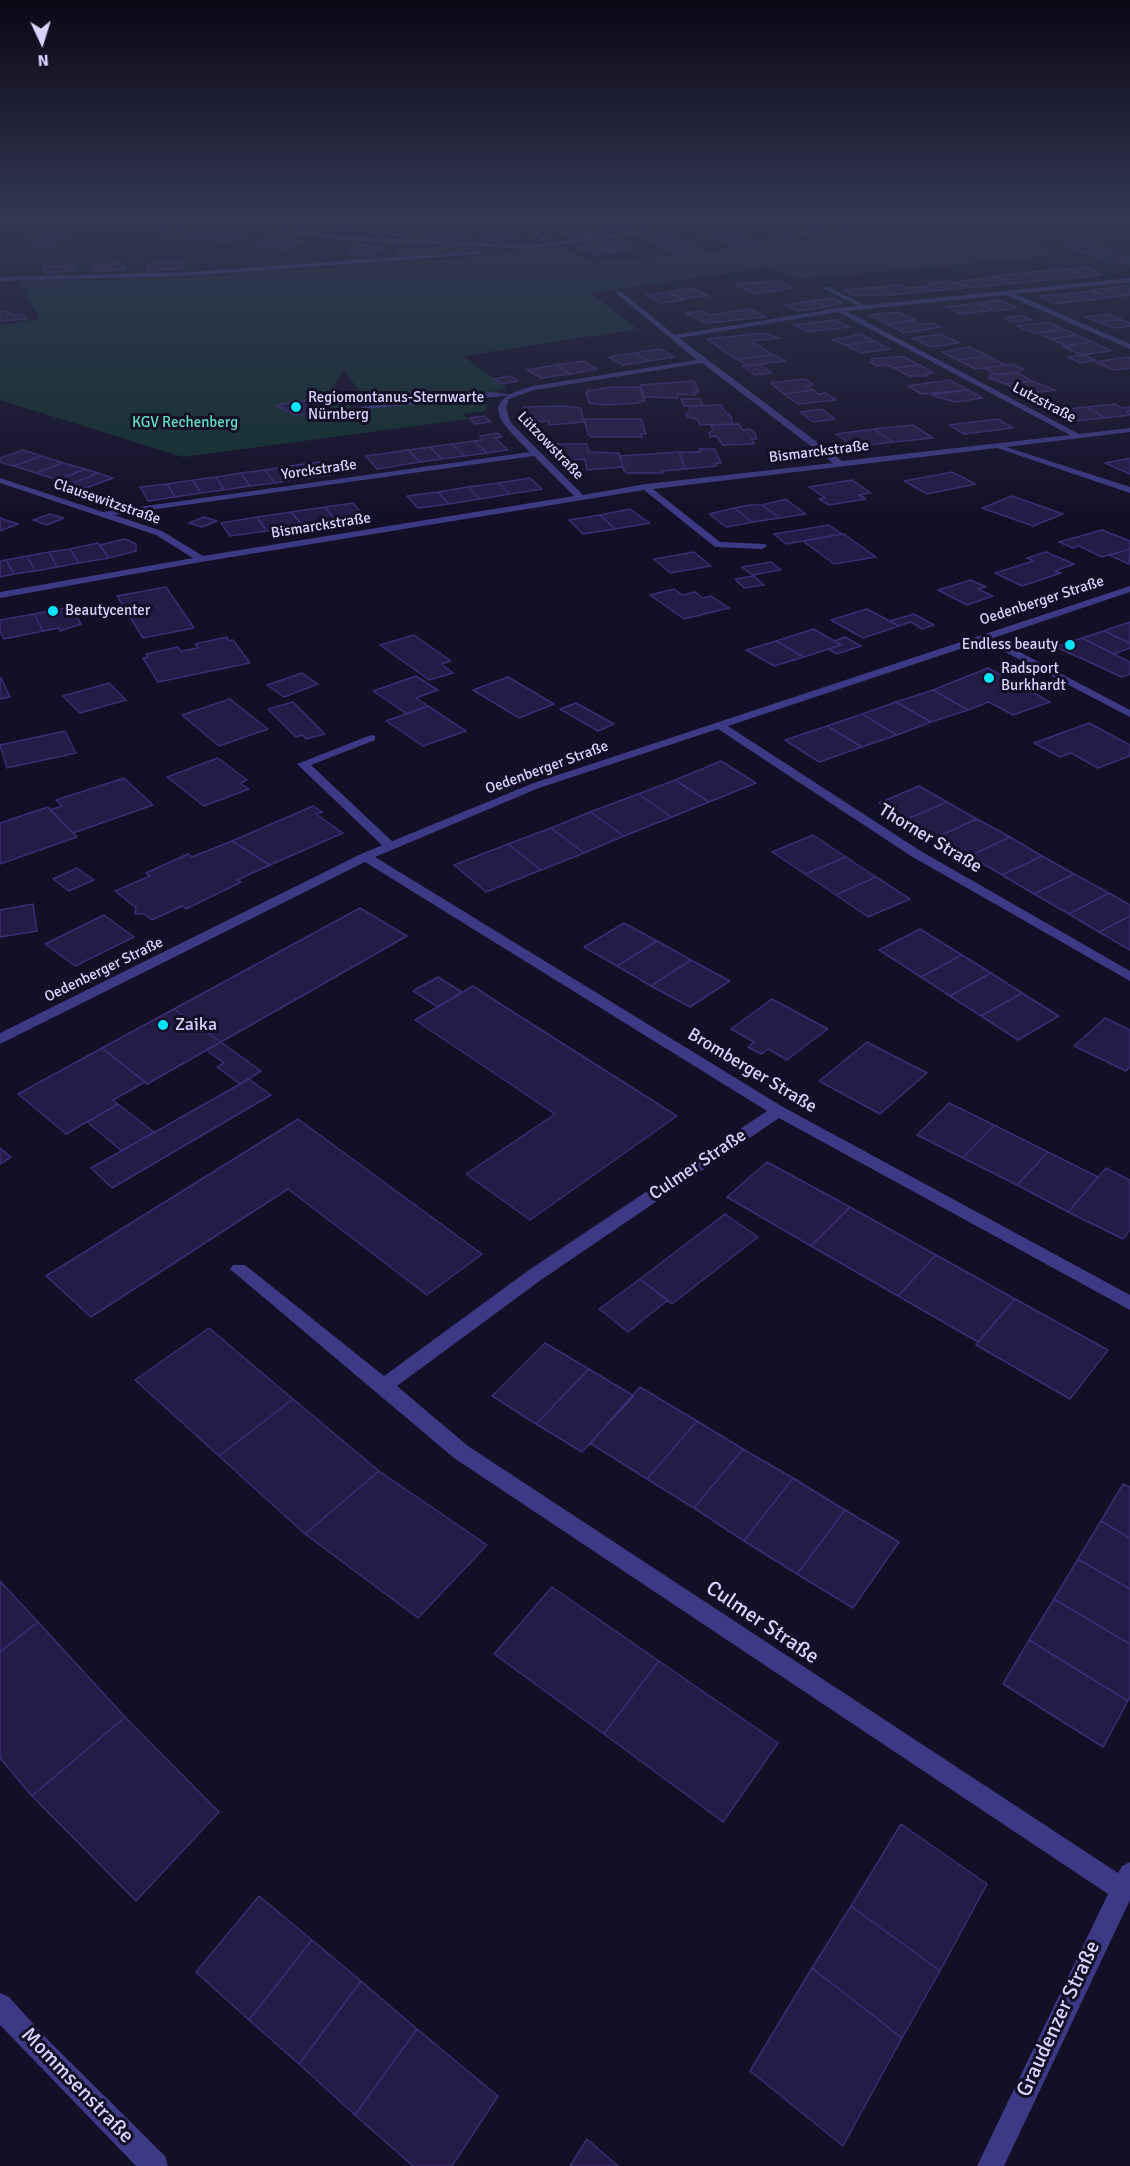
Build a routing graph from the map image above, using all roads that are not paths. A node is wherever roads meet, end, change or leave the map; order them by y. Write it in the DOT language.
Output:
graph roads {
  1 [pos="652,320"];
  2 [pos="777,320"];
  3 [pos="858,320"];
  4 [pos="1069,320"];
  5 [pos="673,337"];
  6 [pos="1130,347"];
  7 [pos="703,361"];
  8 [pos="511,395"];
  9 [pos="364,406"];
  10 [pos="1130,430"];
  11 [pos="1078,436"];
  12 [pos="995,446"];
  13 [pos="537,453"];
  14 [pos="839,463"];
  15 [pos="0,480"];
  16 [pos="646,488"];
  17 [pos="1130,490"];
  18 [pos="581,498"];
  19 [pos="104,514"];
  20 [pos="762,546"];
  21 [pos="201,559"];
  22 [pos="1130,589"];
  23 [pos="0,595"];
  24 [pos="983,636"];
  25 [pos="1130,714"];
  26 [pos="718,724"];
  27 [pos="371,738"];
  28 [pos="390,846"];
  29 [pos="365,857"];
  30 [pos="1130,977"];
  31 [pos="0,1039"];
  32 [pos="778,1111"];
  33 [pos="239,1269"];
  34 [pos="1130,1303"];
  35 [pos="384,1386"];
  36 [pos="1125,1881"];
  37 [pos="0,2006"];
  38 [pos="155,2166"];
  39 [pos="990,2166"];
  1 -- 5 [label="street"];
  2 -- 5 [label="street"];
  3 -- 11 [label="street, Lutzstraße"];
  4 -- 6 [label="street"];
  5 -- 7 [label="street"];
  7 -- 8 [label="street, Lützowstraße"];
  7 -- 14 [label="street"];
  8 -- 9 [label="street"];
  8 -- 13 [label="street, Lützowstraße"];
  10 -- 11 [label="street, Bismarckstraße"];
  11 -- 12 [label="street, Bismarckstraße"];
  12 -- 14 [label="street, Bismarckstraße"];
  12 -- 17 [label="street, Bismarckstraße"];
  13 -- 18 [label="street, Lützowstraße"];
  13 -- 19 [label="street, Yorckstraße"];
  14 -- 16 [label="street, Bismarckstraße"];
  15 -- 19 [label="street, Clausewitzstraße"];
  16 -- 18 [label="street, Bismarckstraße"];
  16 -- 20 [label="street"];
  18 -- 21 [label="street, Bismarckstraße"];
  19 -- 21 [label="street, Clausewitzstraße"];
  21 -- 23 [label="street, Bismarckstraße"];
  22 -- 24 [label="street, Oedenberger Straße"];
  24 -- 25 [label="street"];
  24 -- 26 [label="street, Oedenberger Straße"];
  26 -- 28 [label="street, Oedenberger Straße"];
  26 -- 30 [label="street, Thorner Straße"];
  27 -- 28 [label="street"];
  28 -- 29 [label="street, Oedenberger Straße"];
  29 -- 31 [label="street, Oedenberger Straße"];
  29 -- 32 [label="street, Bromberger Straße"];
  32 -- 34 [label="street, Bromberger Straße"];
  32 -- 35 [label="street, Culmer Straße"];
  33 -- 35 [label="street, Culmer Straße"];
  35 -- 36 [label="street, Culmer Straße"];
  36 -- 39 [label="street, Graudenzer Straße"];
  37 -- 38 [label="street, Mommsenstraße"];
}
